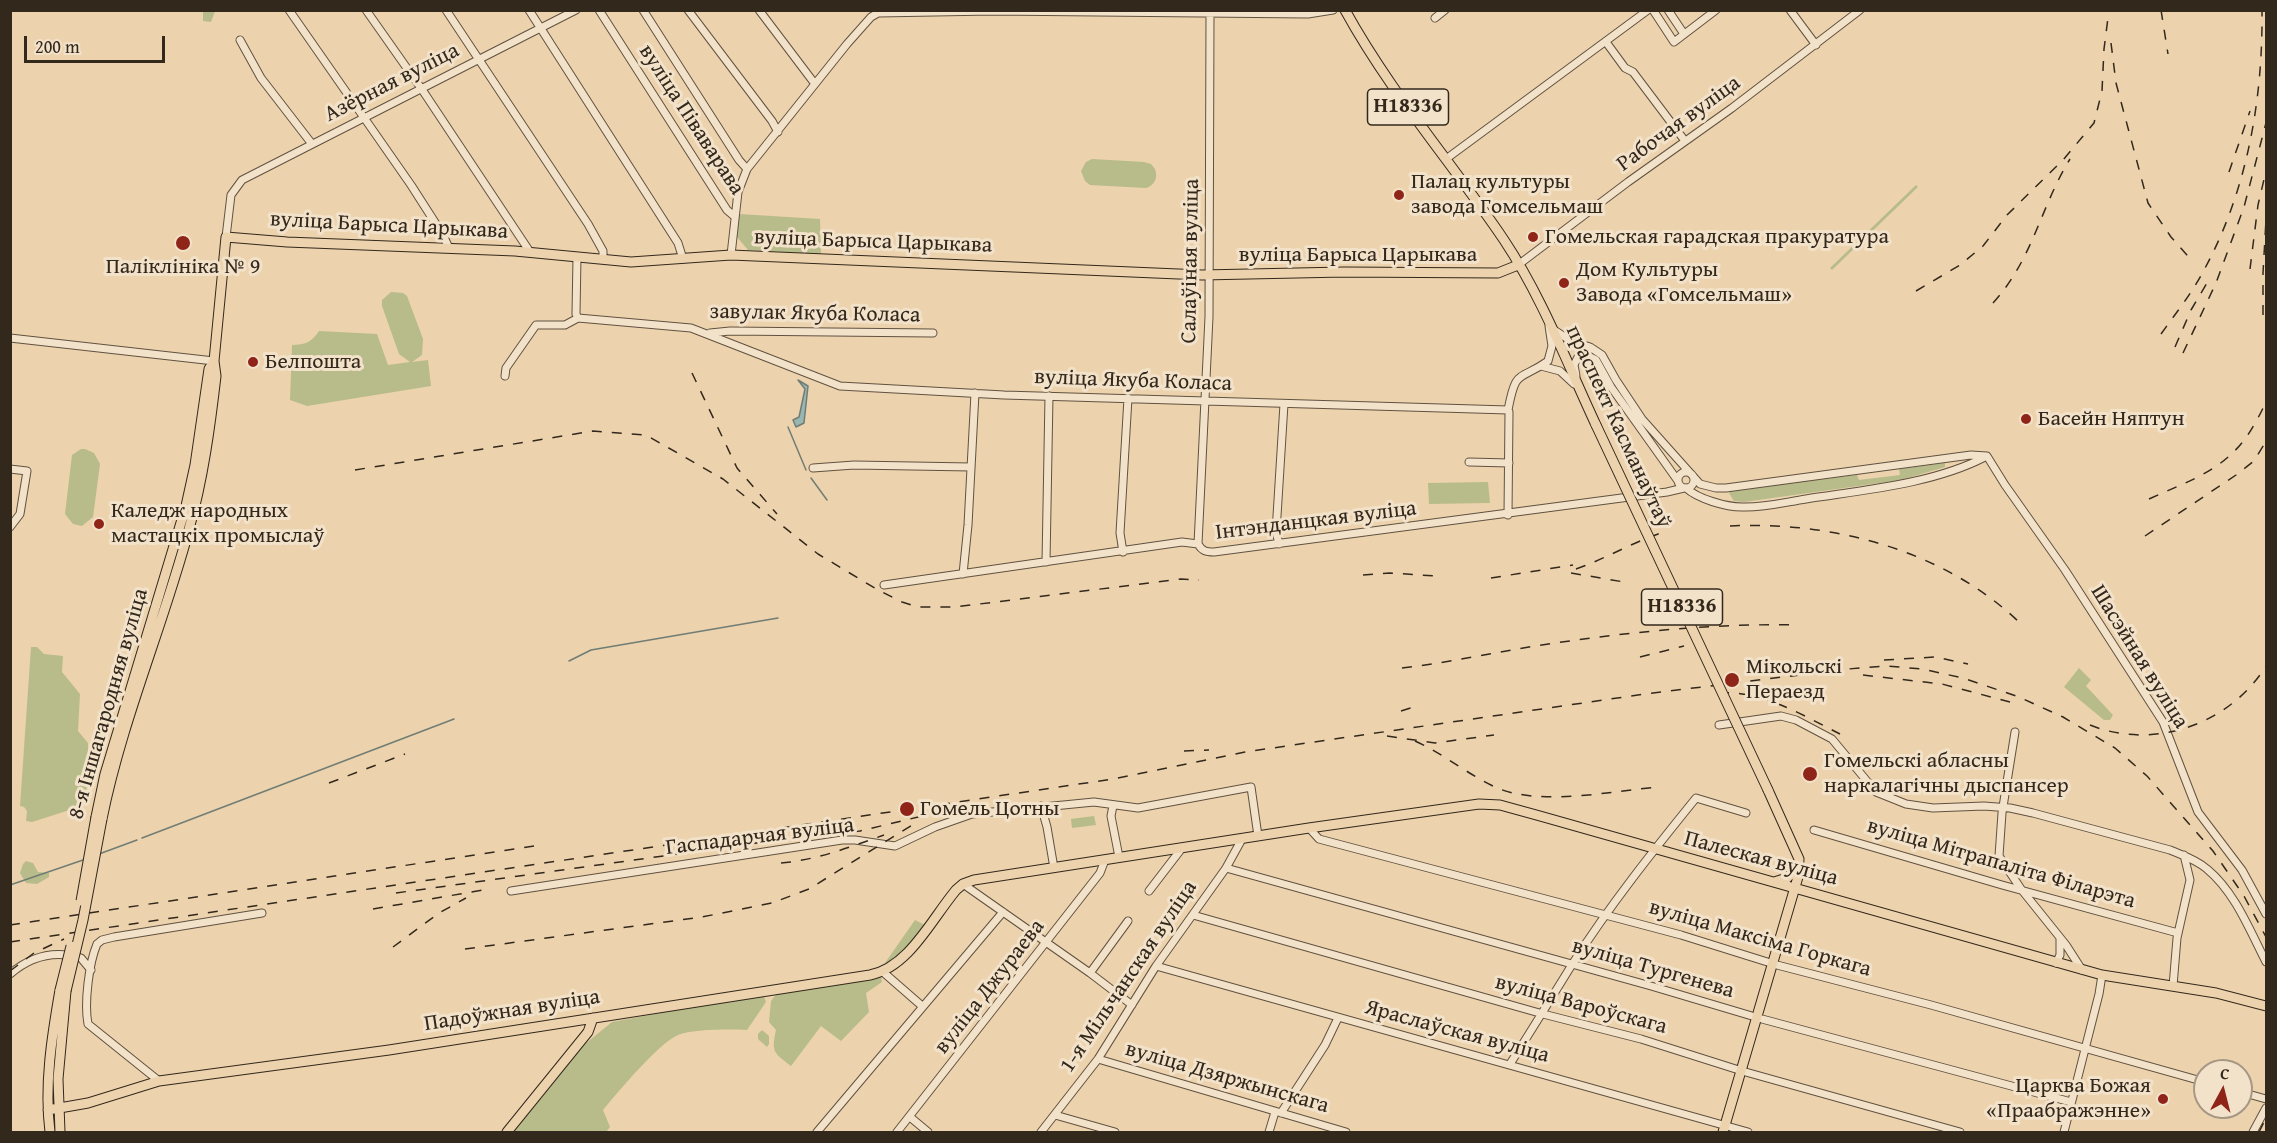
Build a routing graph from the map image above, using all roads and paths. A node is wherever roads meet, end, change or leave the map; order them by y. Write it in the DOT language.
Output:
graph roads {
  1 [pos="289,10"];
  2 [pos="366,10"];
  3 [pos="446,10"];
  4 [pos="529,10"];
  5 [pos="576,10"];
  6 [pos="599,10"];
  7 [pos="643,10"];
  8 [pos="688,10"];
  9 [pos="759,10"];
  10 [pos="1333,10"];
  11 [pos="1345,10"];
  12 [pos="1446,10"];
  13 [pos="1648,10"];
  14 [pos="1653,10"];
  15 [pos="1668,10"];
  16 [pos="1716,10"];
  17 [pos="1790,10"];
  18 [pos="1860,10"];
  19 [pos="1210,14"];
  20 [pos="1435,18"];
  21 [pos="540,28"];
  22 [pos="1684,34"];
  23 [pos="240,40"];
  24 [pos="1606,42"];
  25 [pos="1815,45"];
  26 [pos="478,60"];
  27 [pos="815,84"];
  28 [pos="421,89"];
  29 [pos="364,117"];
  30 [pos="778,132"];
  31 [pos="1685,141"];
  32 [pos="312,144"];
  33 [pos="1446,159"];
  34 [pos="747,169"];
  35 [pos="231,195"];
  36 [pos="734,216"];
  37 [pos="226,237"];
  38 [pos="449,248"];
  39 [pos="530,252"];
  40 [pos="731,255"];
  41 [pos="577,257"];
  42 [pos="603,259"];
  43 [pos="683,259"];
  44 [pos="1518,265"];
  45 [pos="1210,275"];
  46 [pos="578,318"];
  47 [pos="1549,326"];
  48 [pos="707,333"];
  49 [pos="933,333"];
  50 [pos="10,339"];
  51 [pos="214,361"];
  52 [pos="1540,366"];
  53 [pos="505,376"];
  54 [pos="1579,390"];
  55 [pos="975,393"];
  56 [pos="1049,396"];
  57 [pos="1128,398"];
  58 [pos="1206,400"];
  59 [pos="1284,404"];
  60 [pos="1508,410"];
  61 [pos="1987,456"];
  62 [pos="1469,462"];
  63 [pos="1509,463"];
  64 [pos="971,467"];
  65 [pos="813,468"];
  66 [pos="10,469"];
  67 [pos="1692,475"];
  68 [pos="1682,485"];
  69 [pos="1508,515"];
  70 [pos="10,527"];
  71 [pos="1198,544"];
  72 [pos="1279,544"];
  73 [pos="1123,552"];
  74 [pos="1046,562"];
  75 [pos="963,574"];
  76 [pos="884,585"];
  77 [pos="1719,725"];
  78 [pos="2015,732"];
  79 [pos="1041,806"];
  80 [pos="1113,806"];
  81 [pos="2003,807"];
  82 [pos="1746,813"];
  83 [pos="1309,828"];
  84 [pos="1814,830"];
  85 [pos="1258,836"];
  86 [pos="1242,839"];
  87 [pos="1182,848"];
  88 [pos="1654,849"];
  89 [pos="2184,855"];
  90 [pos="1119,857"];
  91 [pos="1105,860"];
  92 [pos="1799,866"];
  93 [pos="1054,868"];
  94 [pos="1226,868"];
  95 [pos="1771,882"];
  96 [pos="963,884"];
  97 [pos="1795,888"];
  98 [pos="2021,889"];
  99 [pos="511,891"];
  100 [pos="1149,891"];
  101 [pos="1003,912"];
  102 [pos="262,913"];
  103 [pos="2266,914"];
  104 [pos="1193,915"];
  105 [pos="1606,915"];
  106 [pos="1128,921"];
  107 [pos="2178,933"];
  108 [pos="2060,938"];
  109 [pos="1047,943"];
  110 [pos="2073,955"];
  111 [pos="2058,959"];
  112 [pos="2266,962"];
  113 [pos="1772,963"];
  114 [pos="1573,964"];
  115 [pos="1156,966"];
  116 [pos="91,970"];
  117 [pos="2082,970"];
  118 [pos="883,972"];
  119 [pos="12,973"];
  120 [pos="1090,973"];
  121 [pos="2102,975"];
  122 [pos="2173,986"];
  123 [pos="1132,1005"];
  124 [pos="922,1006"];
  125 [pos="2266,1006"];
  126 [pos="1543,1014"];
  127 [pos="1757,1017"];
  128 [pos="593,1018"];
  129 [pos="1338,1018"];
  130 [pos="2086,1048"];
  131 [pos="1098,1059"];
  132 [pos="1510,1064"];
  133 [pos="1742,1071"];
  134 [pos="2193,1079"];
  135 [pos="159,1081"];
  136 [pos="2071,1102"];
  137 [pos="2266,1108"];
  138 [pos="53,1109"];
  139 [pos="1278,1113"];
  140 [pos="1056,1115"];
  141 [pos="910,1117"];
  142 [pos="1724,1129"];
  143 [pos="50,1132"];
  144 [pos="60,1132"];
  145 [pos="507,1132"];
  146 [pos="817,1132"];
  147 [pos="897,1132"];
  148 [pos="928,1132"];
  149 [pos="1041,1132"];
  150 [pos="1115,1132"];
  151 [pos="1269,1132"];
  152 [pos="1346,1132"];
  153 [pos="1748,1132"];
  154 [pos="1960,1132"];
  155 [pos="2064,1132"];
  156 [pos="2253,1132"];
  1 -- 29 [label="street"];
  2 -- 28 [label="street"];
  3 -- 26 [label="street"];
  4 -- 21 [label="street"];
  5 -- 21 [label="street, Азёрная вуліца"];
  6 -- 36 [label="street, вуліца Піваварава"];
  7 -- 34 [label="street"];
  8 -- 30 [label="street"];
  9 -- 27 [label="street"];
  10 -- 19 [label="street"];
  11 -- 33 [label="main road, праспект Касманаўтаў / Н18336"];
  12 -- 20 [label="street"];
  13 -- 24 [label="street"];
  14 -- 22 [label="street"];
  15 -- 22 [label="street"];
  16 -- 22 [label="street"];
  17 -- 25 [label="street"];
  18 -- 25 [label="street, Рабочая вуліца"];
  19 -- 27 [label="street"];
  19 -- 45 [label="street, Салаўіная вуліца"];
  21 -- 26 [label="street, Азёрная вуліца"];
  21 -- 43 [label="street"];
  23 -- 32 [label="street"];
  24 -- 31 [label="street"];
  24 -- 33 [label="street"];
  25 -- 31 [label="street, Рабочая вуліца"];
  26 -- 28 [label="street, Азёрная вуліца"];
  26 -- 42 [label="street"];
  27 -- 30 [label="street"];
  28 -- 29 [label="street, Азёрная вуліца"];
  28 -- 39 [label="street"];
  29 -- 32 [label="street, Азёрная вуліца"];
  29 -- 38 [label="street"];
  30 -- 34 [label="street"];
  31 -- 44 [label="street, Рабочая вуліца"];
  32 -- 35 [label="street, Азёрная вуліца"];
  33 -- 44 [label="main road, праспект Касманаўтаў / Н18336"];
  34 -- 36 [label="street"];
  35 -- 37 [label="street, 8-я Іншагародняя вуліца"];
  36 -- 40 [label="street"];
  37 -- 38 [label="main road, вуліца Барыса Царыкава"];
  37 -- 51 [label="main road, 8-я Іншагародняя вуліца"];
  38 -- 39 [label="main road, вуліца Барыса Царыкава"];
  39 -- 41 [label="main road, вуліца Барыса Царыкава"];
  40 -- 43 [label="main road, вуліца Барыса Царыкава"];
  40 -- 45 [label="main road, вуліца Барыса Царыкава"];
  41 -- 42 [label="main road, вуліца Барыса Царыкава"];
  41 -- 46 [label="street"];
  42 -- 43 [label="main road, вуліца Барыса Царыкава"];
  44 -- 45 [label="main road, вуліца Барыса Царыкава"];
  44 -- 47 [label="main road, праспект Касманаўтаў / Н18336"];
  45 -- 58 [label="street, Салаўіная вуліца"];
  46 -- 48 [label="street, завулак Якуба Коласа"];
  46 -- 53 [label="street, завулак Якуба Коласа"];
  47 -- 52 [label="street"];
  47 -- 54 [label="main road, праспект Касманаўтаў / Н18336"];
  47 -- 67 [label="street"];
  48 -- 49 [label="street, завулак Якуба Коласа"];
  48 -- 55 [label="street, вуліца Якуба Коласа"];
  50 -- 51 [label="street"];
  51 -- 138 [label="main road, 8-я Іншагародняя вуліца, bridge"];
  52 -- 54 [label="street"];
  52 -- 60 [label="street"];
  54 -- 68 [label="street"];
  54 -- 92 [label="main road, праспект Касманаўтаў / Н18336, bridge"];
  55 -- 56 [label="street, вуліца Якуба Коласа"];
  55 -- 64 [label="street"];
  56 -- 57 [label="street, вуліца Якуба Коласа"];
  56 -- 74 [label="street"];
  57 -- 58 [label="street, вуліца Якуба Коласа"];
  57 -- 73 [label="street"];
  58 -- 59 [label="street, вуліца Якуба Коласа"];
  58 -- 71 [label="street, Салаўіная вуліца"];
  59 -- 60 [label="street, вуліца Якуба Коласа"];
  59 -- 72 [label="street"];
  60 -- 63 [label="street"];
  61 -- 67 [label="street"];
  61 -- 68 [label="street"];
  61 -- 103 [label="street, Шасэйная вуліца"];
  62 -- 63 [label="street"];
  63 -- 69 [label="street"];
  64 -- 65 [label="street"];
  64 -- 75 [label="street"];
  66 -- 70 [label="street"];
  67 -- 68 [label="street"];
  67 -- 68 [label="street"];
  68 -- 69 [label="street, Інтэнданцкая вуліца"];
  69 -- 72 [label="street, Інтэнданцкая вуліца"];
  71 -- 72 [label="street, Інтэнданцкая вуліца"];
  71 -- 73 [label="street, Інтэнданцкая вуліца"];
  73 -- 74 [label="street, Інтэнданцкая вуліца"];
  74 -- 75 [label="street, Інтэнданцкая вуліца"];
  75 -- 76 [label="street, Інтэнданцкая вуліца"];
  77 -- 81 [label="street"];
  78 -- 81 [label="street"];
  79 -- 80 [label="street, Гаспадарчая вуліца"];
  79 -- 93 [label="street"];
  79 -- 99 [label="street, Гаспадарчая вуліца"];
  80 -- 85 [label="street, Гаспадарчая вуліца"];
  80 -- 90 [label="street"];
  81 -- 89 [label="street"];
  81 -- 98 [label="street"];
  82 -- 88 [label="street"];
  83 -- 85 [label="main road, Палеская вуліца"];
  83 -- 88 [label="main road, Палеская вуліца"];
  83 -- 105 [label="street, вуліца Максіма Горкага"];
  84 -- 98 [label="street, вуліца Мітрапаліта Філарэта"];
  85 -- 86 [label="main road, Палеская вуліца"];
  86 -- 87 [label="main road, Палеская вуліца"];
  86 -- 94 [label="street, 1-я Мільчанская вуліца"];
  87 -- 90 [label="main road, Палеская вуліца"];
  87 -- 100 [label="street"];
  88 -- 95 [label="main road, Палеская вуліца"];
  88 -- 105 [label="street"];
  89 -- 107 [label="street"];
  89 -- 112 [label="street"];
  90 -- 91 [label="main road, Палеская вуліца"];
  91 -- 93 [label="main road, Палеская вуліца"];
  91 -- 109 [label="street, вуліца Джураева"];
  92 -- 95 [label="main road"];
  92 -- 97 [label="main road, праспект Касманаўтаў / Н18336"];
  93 -- 96 [label="main road, Палеская вуліца"];
  94 -- 104 [label="street, 1-я Мільчанская вуліца"];
  94 -- 114 [label="street, вуліца Тургенева"];
  95 -- 97 [label="main road, Палеская вуліца"];
  96 -- 101 [label="street"];
  96 -- 118 [label="main road, Падоўжная вуліца"];
  97 -- 111 [label="main road, Палеская вуліца"];
  97 -- 113 [label="main road, праспект Касманаўтаў"];
  98 -- 107 [label="street, вуліца Мітрапаліта Філарэта"];
  98 -- 108 [label="street"];
  101 -- 109 [label="street"];
  101 -- 124 [label="street"];
  102 -- 116 [label="street"];
  104 -- 115 [label="street, 1-я Мільчанская вуліца"];
  104 -- 126 [label="street, вуліца Вароўскага"];
  105 -- 113 [label="street, вуліца Максіма Горкага"];
  105 -- 114 [label="street"];
  106 -- 120 [label="street"];
  107 -- 122 [label="street"];
  108 -- 110 [label="street"];
  108 -- 111 [label="street"];
  109 -- 120 [label="street"];
  109 -- 141 [label="street, вуліца Джураева"];
  110 -- 111 [label="street, Палеская вуліца"];
  110 -- 117 [label="street"];
  111 -- 117 [label="main road, Палеская вуліца"];
  113 -- 127 [label="main road, праспект Касманаўтаў"];
  113 -- 130 [label="street, вуліца Максіма Горкага"];
  114 -- 126 [label="street"];
  114 -- 127 [label="street, вуліца Тургенева"];
  115 -- 123 [label="street, 1-я Мільчанская вуліца"];
  115 -- 129 [label="street, Яраслаўская вуліца"];
  116 -- 119 [label="street"];
  116 -- 135 [label="street"];
  117 -- 121 [label="main road, Палеская вуліца"];
  118 -- 124 [label="street"];
  118 -- 128 [label="main road, Падоўжная вуліца"];
  120 -- 123 [label="street"];
  121 -- 122 [label="main road, Палеская вуліца"];
  121 -- 130 [label="street"];
  122 -- 125 [label="main road, Палеская вуліца"];
  123 -- 131 [label="street, 1-я Мільчанская вуліца"];
  124 -- 146 [label="street"];
  126 -- 132 [label="street"];
  126 -- 133 [label="street, вуліца Вароўскага"];
  127 -- 133 [label="main road, праспект Касманаўтаў"];
  127 -- 136 [label="street, вуліца Тургенева"];
  128 -- 135 [label="main road, Падоўжная вуліца"];
  128 -- 145 [label="main road"];
  129 -- 132 [label="street, Яраслаўская вуліца"];
  129 -- 139 [label="street"];
  130 -- 134 [label="street, вуліца Максіма Горкага"];
  130 -- 136 [label="street"];
  131 -- 139 [label="street, вуліца Дзяржынскага"];
  131 -- 140 [label="street, 1-я Мільчанская вуліца"];
  132 -- 142 [label="street, Яраслаўская вуліца"];
  133 -- 142 [label="main road, праспект Касманаўтаў"];
  133 -- 154 [label="street, вуліца Вароўскага"];
  135 -- 138 [label="main road, Падоўжная вуліца"];
  136 -- 155 [label="street"];
  137 -- 156 [label="street"];
  138 -- 143 [label="main road, 8-я Іншагародняя вуліца"];
  138 -- 144 [label="main road, 8-я Іншагародняя вуліца"];
  139 -- 151 [label="street"];
  139 -- 152 [label="street, вуліца Дзяржынскага"];
  140 -- 149 [label="street, 1-я Мільчанская вуліца"];
  140 -- 150 [label="street"];
  141 -- 147 [label="street, вуліца Джураева"];
  141 -- 148 [label="street"];
  142 -- 153 [label="street, Яраслаўская вуліца"];
}
